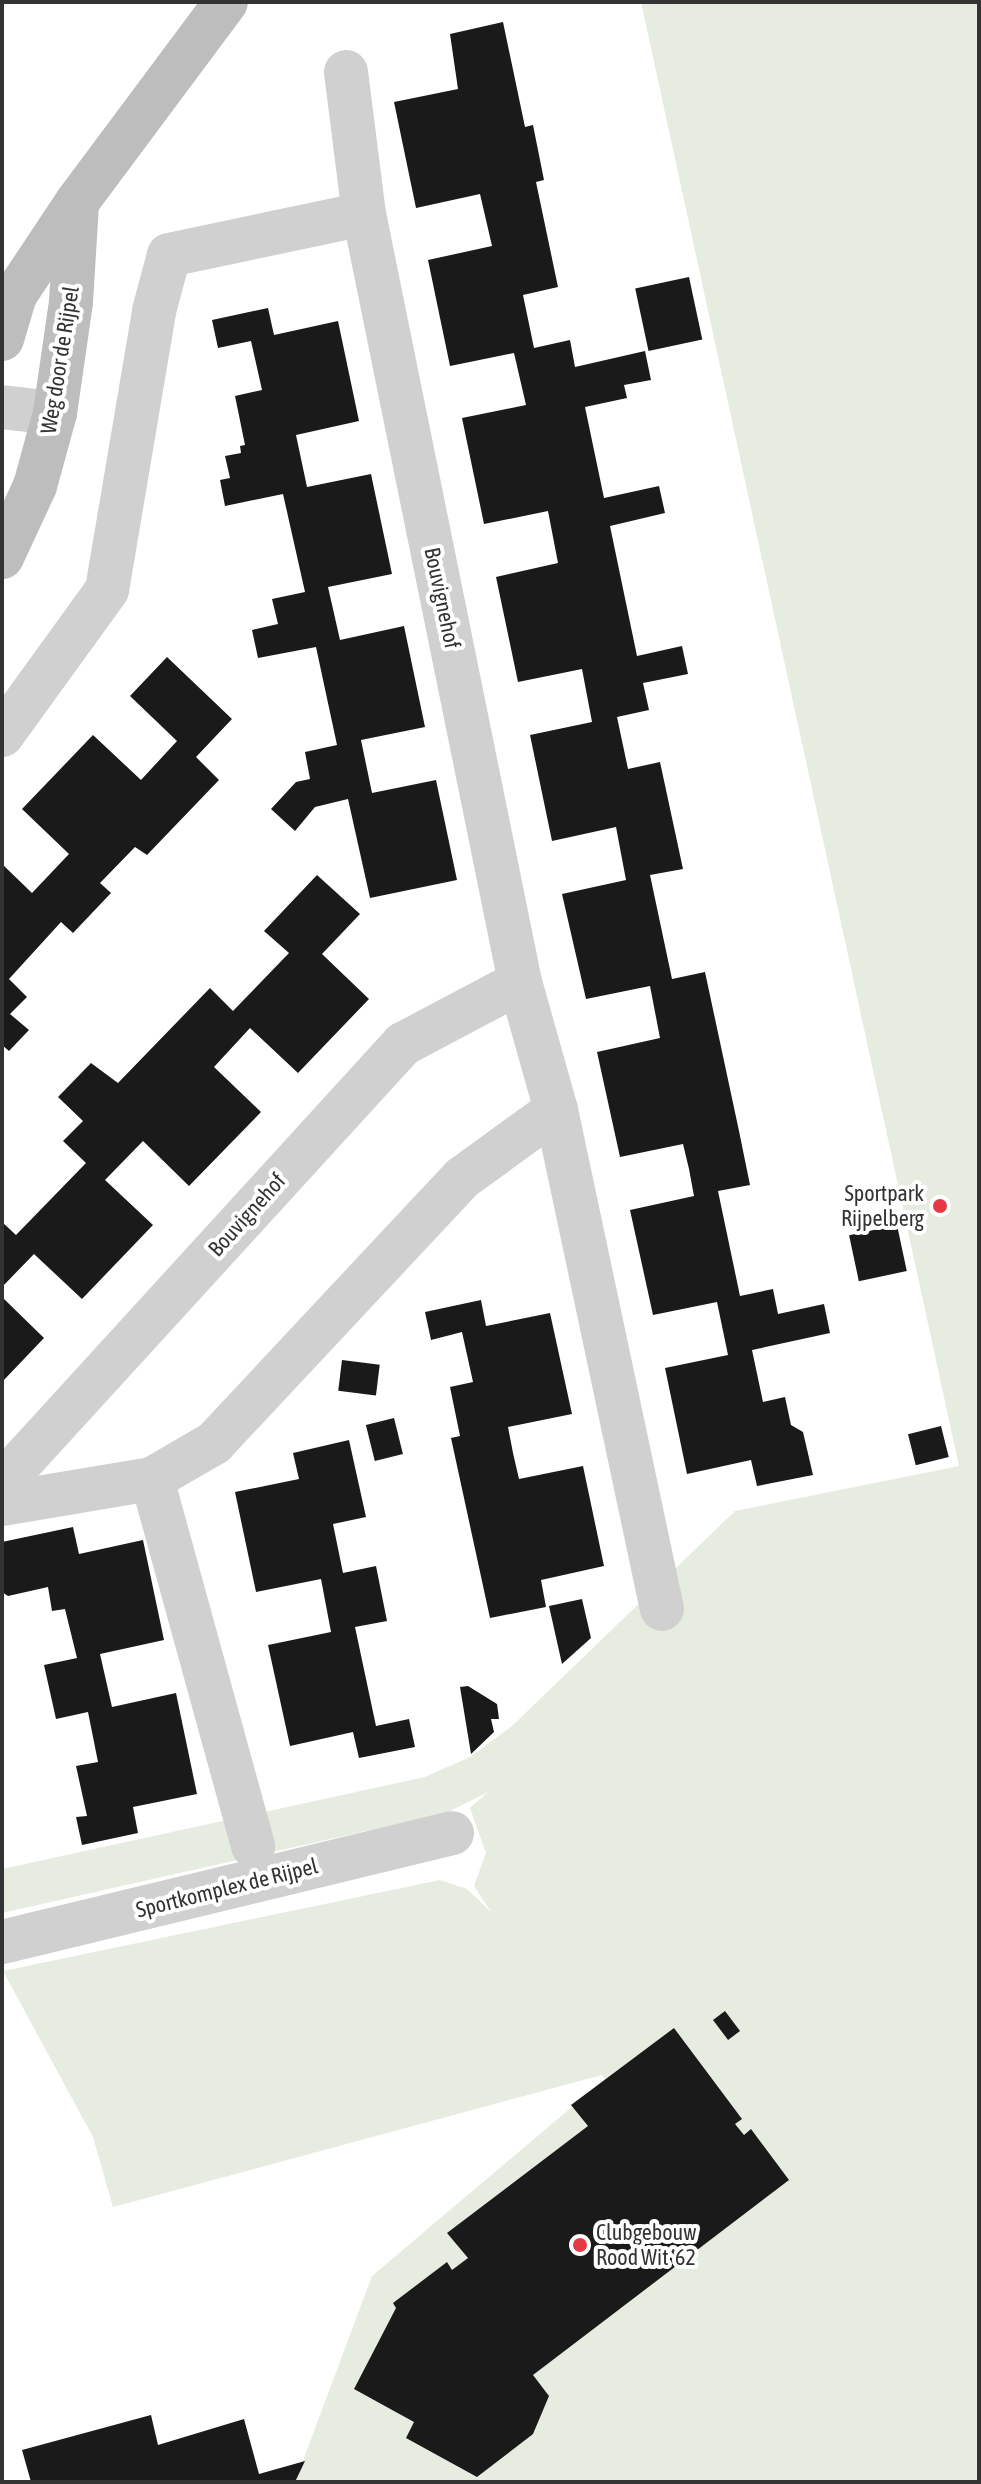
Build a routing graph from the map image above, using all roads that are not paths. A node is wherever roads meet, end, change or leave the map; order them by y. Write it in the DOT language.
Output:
graph roads {
  1 [pos="226,2"];
  2 [pos="346,72"];
  3 [pos="77,202"];
  4 [pos="364,214"];
  5 [pos="2,339"];
  6 [pos="2,407"];
  7 [pos="55,413"];
  8 [pos="2,557"];
  9 [pos="2,735"];
  10 [pos="520,982"];
  11 [pos="556,1110"];
  12 [pos="152,1479"];
  13 [pos="2,1483"];
  14 [pos="2,1504"];
  15 [pos="662,1609"];
  16 [pos="452,1833"];
  17 [pos="253,1846"];
  18 [pos="2,1942"];
  1 -- 3 [label="street, Weg door de Rijpel"];
  2 -- 4 [label="street, Bouvignehof"];
  3 -- 5 [label="street, Weg door de Rijpel"];
  3 -- 7 [label="street, Weg door de Rijpel"];
  4 -- 9 [label="street"];
  4 -- 10 [label="street, Bouvignehof"];
  6 -- 7 [label="street"];
  7 -- 8 [label="street, Weg door de Rijpel"];
  10 -- 11 [label="street, Bouvignehof"];
  10 -- 13 [label="street, Bouvignehof"];
  11 -- 12 [label="street"];
  11 -- 15 [label="street, Bouvignehof"];
  12 -- 14 [label="street"];
  12 -- 17 [label="street"];
  16 -- 18 [label="street, Sportkomplex de Rijpel"];
}
